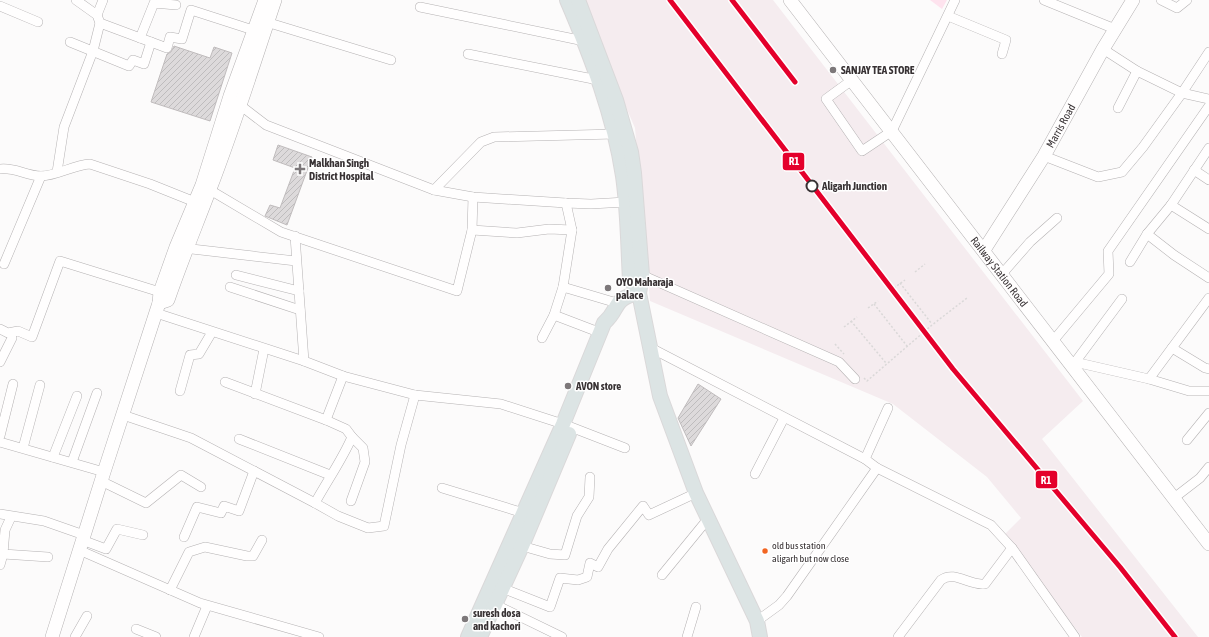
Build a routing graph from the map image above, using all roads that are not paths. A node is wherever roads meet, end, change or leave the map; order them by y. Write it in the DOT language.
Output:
graph roads {
  1 [pos="76,0"];
  2 [pos="103,0"];
  3 [pos="265,0"];
  4 [pos="275,0"];
  5 [pos="567,0"];
  6 [pos="578,0"];
  7 [pos="790,0"];
  8 [pos="955,0"];
  9 [pos="1044,0"];
  10 [pos="1134,0"];
  11 [pos="1161,0"];
  12 [pos="1187,0"];
  13 [pos="176,5"];
  14 [pos="0,6"];
  15 [pos="420,7"];
  16 [pos="948,16"];
  17 [pos="99,19"];
  18 [pos="38,22"];
  19 [pos="259,24"];
  20 [pos="1115,29"];
  21 [pos="140,38"];
  22 [pos="584,41"];
  23 [pos="70,42"];
  24 [pos="151,42"];
  25 [pos="1103,49"];
  26 [pos="93,51"];
  27 [pos="1209,52"];
  28 [pos="468,54"];
  29 [pos="1002,54"];
  30 [pos="391,60"];
  31 [pos="1137,71"];
  32 [pos="598,80"];
  33 [pos="852,80"];
  34 [pos="1182,93"];
  35 [pos="230,96"];
  36 [pos="1209,99"];
  37 [pos="241,106"];
  38 [pos="1209,106"];
  39 [pos="1118,108"];
  40 [pos="892,131"];
  41 [pos="615,134"];
  42 [pos="1209,148"];
  43 [pos="1044,156"];
  44 [pos="0,169"];
  45 [pos="1194,170"];
  46 [pos="57,172"];
  47 [pos="41,176"];
  48 [pos="1209,180"];
  49 [pos="206,188"];
  50 [pos="434,190"];
  51 [pos="473,197"];
  52 [pos="196,202"];
  53 [pos="626,202"];
  54 [pos="566,203"];
  55 [pos="1171,205"];
  56 [pos="1057,218"];
  57 [pos="1209,229"];
  58 [pos="472,230"];
  59 [pos="572,230"];
  60 [pos="1147,234"];
  61 [pos="295,236"];
  62 [pos="181,248"];
  63 [pos="984,250"];
  64 [pos="296,261"];
  65 [pos="1130,262"];
  66 [pos="4,264"];
  67 [pos="1002,274"];
  68 [pos="236,276"];
  69 [pos="1209,278"];
  70 [pos="640,285"];
  71 [pos="230,287"];
  72 [pos="563,288"];
  73 [pos="299,292"];
  74 [pos="1122,299"];
  75 [pos="1209,299"];
  76 [pos="158,303"];
  77 [pos="300,310"];
  78 [pos="614,310"];
  79 [pos="554,314"];
  80 [pos="0,329"];
  81 [pos="212,332"];
  82 [pos="601,333"];
  83 [pos="12,338"];
  84 [pos="542,338"];
  85 [pos="1053,341"];
  86 [pos="649,347"];
  87 [pos="1172,348"];
  88 [pos="264,349"];
  89 [pos="1071,360"];
  90 [pos="304,361"];
  91 [pos="0,362"];
  92 [pos="593,364"];
  93 [pos="1209,369"];
  94 [pos="343,376"];
  95 [pos="855,379"];
  96 [pos="1150,379"];
  97 [pos="225,382"];
  98 [pos="13,384"];
  99 [pos="40,384"];
  100 [pos="180,391"];
  101 [pos="1209,391"];
  102 [pos="97,393"];
  103 [pos="255,394"];
  104 [pos="415,395"];
  105 [pos="77,396"];
  106 [pos="888,408"];
  107 [pos="1209,413"];
  108 [pos="123,415"];
  109 [pos="784,418"];
  110 [pos="326,420"];
  111 [pos="567,426"];
  112 [pos="0,436"];
  113 [pos="352,438"];
  114 [pos="239,439"];
  115 [pos="1187,440"];
  116 [pos="0,442"];
  117 [pos="23,448"];
  118 [pos="625,448"];
  119 [pos="54,457"];
  120 [pos="865,459"];
  121 [pos="72,462"];
  122 [pos="1209,467"];
  123 [pos="878,468"];
  124 [pos="254,471"];
  125 [pos="755,474"];
  126 [pos="330,475"];
  127 [pos="102,476"];
  128 [pos="590,476"];
  129 [pos="201,487"];
  130 [pos="442,488"];
  131 [pos="696,493"];
  132 [pos="1174,498"];
  133 [pos="351,501"];
  134 [pos="315,503"];
  135 [pos="0,514"];
  136 [pos="529,515"];
  137 [pos="11,517"];
  138 [pos="707,520"];
  139 [pos="143,535"];
  140 [pos="184,537"];
  141 [pos="262,540"];
  142 [pos="82,542"];
  143 [pos="1209,544"];
  144 [pos="522,546"];
  145 [pos="1012,548"];
  146 [pos="2,554"];
  147 [pos="48,557"];
  148 [pos="0,565"];
  149 [pos="662,575"];
  150 [pos="502,588"];
  151 [pos="170,590"];
  152 [pos="490,602"];
  153 [pos="207,606"];
  154 [pos="696,607"];
  155 [pos="87,616"];
  156 [pos="757,621"];
  157 [pos="136,629"];
  158 [pos="52,637"];
  159 [pos="75,637"];
  160 [pos="156,637"];
  161 [pos="194,637"];
  162 [pos="319,637"];
  163 [pos="468,637"];
  164 [pos="480,637"];
  165 [pos="562,637"];
  166 [pos="687,637"];
  167 [pos="760,637"];
  168 [pos="898,637"];
  169 [pos="1075,637"];
  1 -- 17 [label="street"];
  2 -- 17 [label="street"];
  3 -- 19 [label="street"];
  4 -- 19 [label="street"];
  5 -- 22 [label="main road"];
  6 -- 70 [label="main road"];
  7 -- 33 [label="street, Railway Station Road"];
  8 -- 16 [label="street"];
  9 -- 20 [label="street"];
  10 -- 20 [label="street, Marris Road"];
  11 -- 12 [label="street"];
  13 -- 21 [label="street"];
  14 -- 18 [label="street"];
  15 -- 22 [label="street"];
  16 -- 29 [label="street"];
  16 -- 40 [label="street"];
  17 -- 21 [label="street"];
  17 -- 26 [label="street"];
  19 -- 24 [label="street"];
  19 -- 30 [label="street"];
  19 -- 35 [label="street"];
  19 -- 37 [label="street"];
  20 -- 25 [label="street, Marris Road"];
  21 -- 24 [label="street"];
  22 -- 32 [label="main road"];
  23 -- 26 [label="street"];
  24 -- 26 [label="street"];
  25 -- 31 [label="street"];
  25 -- 43 [label="street, Marris Road"];
  26 -- 46 [label="street"];
  27 -- 34 [label="street"];
  28 -- 32 [label="street"];
  31 -- 34 [label="street"];
  31 -- 39 [label="street"];
  32 -- 41 [label="main road"];
  33 -- 40 [label="street, Railway Station Road"];
  33 -- 40 [label="street"];
  34 -- 36 [label="street"];
  34 -- 43 [label="street"];
  35 -- 37 [label="street"];
  35 -- 49 [label="street"];
  37 -- 49 [label="street"];
  37 -- 50 [label="street"];
  38 -- 85 [label="street"];
  40 -- 63 [label="street, Railway Station Road"];
  41 -- 50 [label="street"];
  41 -- 53 [label="main road"];
  42 -- 45 [label="street"];
  43 -- 63 [label="street, Marris Road"];
  44 -- 47 [label="street"];
  45 -- 48 [label="street"];
  45 -- 55 [label="street"];
  46 -- 47 [label="street"];
  46 -- 52 [label="street"];
  47 -- 66 [label="street"];
  49 -- 52 [label="street"];
  49 -- 61 [label="street"];
  49 -- 62 [label="street"];
  50 -- 51 [label="street"];
  51 -- 54 [label="street"];
  51 -- 58 [label="street"];
  52 -- 62 [label="street"];
  53 -- 54 [label="street"];
  53 -- 70 [label="main road"];
  54 -- 59 [label="street"];
  55 -- 57 [label="street"];
  55 -- 60 [label="street"];
  56 -- 67 [label="street"];
  58 -- 59 [label="street"];
  58 -- 61 [label="street"];
  59 -- 72 [label="street"];
  60 -- 65 [label="street"];
  60 -- 69 [label="street"];
  61 -- 64 [label="street"];
  62 -- 64 [label="street"];
  62 -- 76 [label="street"];
  63 -- 67 [label="street, Railway Station Road"];
  64 -- 73 [label="street"];
  67 -- 85 [label="street, Railway Station Road"];
  68 -- 73 [label="street"];
  70 -- 78 [label="main road"];
  70 -- 86 [label="main road"];
  70 -- 95 [label="street"];
  71 -- 77 [label="street"];
  72 -- 78 [label="street"];
  72 -- 79 [label="street"];
  73 -- 77 [label="street"];
  74 -- 89 [label="street"];
  75 -- 87 [label="street"];
  76 -- 80 [label="street"];
  76 -- 81 [label="street"];
  76 -- 108 [label="street"];
  77 -- 90 [label="street"];
  78 -- 82 [label="main road"];
  78 -- 92 [label="main road"];
  79 -- 82 [label="street"];
  79 -- 84 [label="street"];
  81 -- 88 [label="street"];
  81 -- 100 [label="street"];
  82 -- 92 [label="main road"];
  83 -- 91 [label="street"];
  85 -- 89 [label="street, Railway Station Road"];
  86 -- 109 [label="street"];
  86 -- 131 [label="main road"];
  87 -- 93 [label="street"];
  87 -- 96 [label="street"];
  88 -- 90 [label="street"];
  88 -- 103 [label="street"];
  89 -- 96 [label="street"];
  89 -- 132 [label="street, Railway Station Road"];
  90 -- 94 [label="street"];
  92 -- 111 [label="main road"];
  94 -- 104 [label="street"];
  94 -- 110 [label="street"];
  96 -- 101 [label="street"];
  97 -- 103 [label="street"];
  98 -- 112 [label="street"];
  99 -- 117 [label="street"];
  102 -- 121 [label="street"];
  103 -- 110 [label="street"];
  104 -- 111 [label="street"];
  104 -- 134 [label="street"];
  105 -- 119 [label="street"];
  106 -- 120 [label="street"];
  107 -- 115 [label="street"];
  108 -- 124 [label="street"];
  108 -- 127 [label="street"];
  109 -- 120 [label="street"];
  109 -- 125 [label="street"];
  110 -- 113 [label="street"];
  111 -- 118 [label="street"];
  111 -- 136 [label="main road"];
  113 -- 126 [label="street"];
  113 -- 133 [label="street"];
  114 -- 126 [label="street"];
  116 -- 117 [label="street"];
  117 -- 119 [label="street"];
  119 -- 121 [label="street"];
  120 -- 123 [label="street"];
  121 -- 127 [label="street"];
  122 -- 132 [label="street"];
  123 -- 145 [label="street"];
  123 -- 156 [label="street"];
  124 -- 134 [label="street"];
  124 -- 140 [label="street"];
  126 -- 134 [label="street"];
  127 -- 129 [label="street"];
  127 -- 142 [label="street"];
  128 -- 144 [label="street"];
  130 -- 136 [label="street"];
  131 -- 138 [label="main road"];
  131 -- 150 [label="street"];
  132 -- 143 [label="street, Railway Station Road"];
  135 -- 137 [label="street"];
  136 -- 144 [label="main road"];
  136 -- 152 [label="main road"];
  137 -- 142 [label="street"];
  137 -- 146 [label="street"];
  138 -- 149 [label="street"];
  138 -- 156 [label="main road"];
  139 -- 142 [label="street"];
  141 -- 151 [label="street"];
  142 -- 151 [label="street"];
  142 -- 158 [label="street"];
  144 -- 150 [label="main road"];
  145 -- 168 [label="street"];
  145 -- 169 [label="street"];
  146 -- 147 [label="street"];
  146 -- 148 [label="street"];
  150 -- 152 [label="main road"];
  151 -- 153 [label="street"];
  152 -- 163 [label="main road"];
  152 -- 164 [label="main road"];
  152 -- 165 [label="street"];
  153 -- 161 [label="street"];
  153 -- 162 [label="street"];
  154 -- 166 [label="street"];
  155 -- 159 [label="street"];
  156 -- 167 [label="main road"];
  157 -- 160 [label="street"];
}
